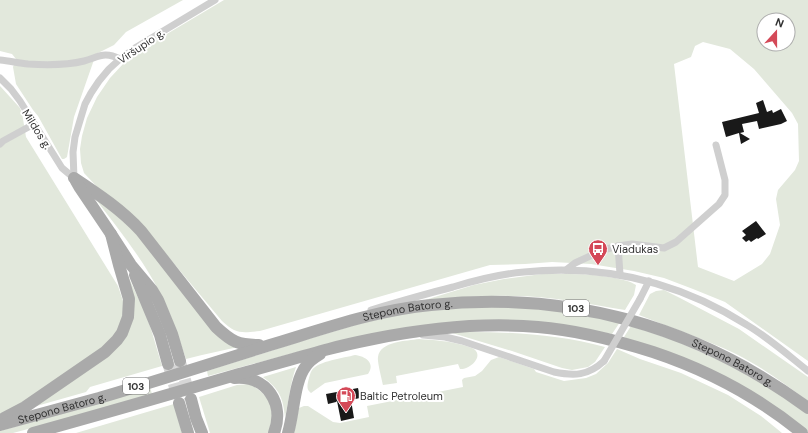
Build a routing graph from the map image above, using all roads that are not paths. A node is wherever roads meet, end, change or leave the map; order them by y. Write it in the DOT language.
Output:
graph roads {
  1 [pos="215,0"];
  2 [pos="120,58"];
  3 [pos="0,60"];
  4 [pos="0,78"];
  5 [pos="34,124"];
  6 [pos="0,144"];
  7 [pos="716,144"];
  8 [pos="74,178"];
  9 [pos="112,234"];
  10 [pos="618,246"];
  11 [pos="566,270"];
  12 [pos="620,274"];
  13 [pos="649,281"];
  14 [pos="323,328"];
  15 [pos="403,333"];
  16 [pos="272,345"];
  17 [pos="330,348"];
  18 [pos="174,363"];
  19 [pos="808,371"];
  20 [pos="221,380"];
  21 [pos="808,408"];
  22 [pos="0,420"];
  23 [pos="0,425"];
  24 [pos="33,433"];
  25 [pos="188,433"];
  26 [pos="202,433"];
  27 [pos="274,433"];
  28 [pos="288,433"];
  29 [pos="802,433"];
  1 -- 2 [label="street, Viršupio g."];
  2 -- 3 [label="street"];
  2 -- 8 [label="street, Viršupio g."];
  4 -- 5 [label="street, Mildos g."];
  5 -- 6 [label="street"];
  5 -- 8 [label="street, Mildos g."];
  7 -- 10 [label="street"];
  8 -- 9 [label="main road"];
  8 -- 16 [label="main road"];
  9 -- 18 [label="main road"];
  9 -- 22 [label="main road"];
  10 -- 11 [label="street"];
  10 -- 12 [label="street"];
  11 -- 12 [label="street"];
  11 -- 14 [label="street"];
  12 -- 13 [label="street"];
  13 -- 15 [label="street, bridge"];
  13 -- 19 [label="street"];
  14 -- 16 [label="main road, Stepono Batoro g. / 103"];
  14 -- 21 [label="main road, Stepono Batoro g. / 103"];
  15 -- 17 [label="main road, Stepono Batoro g. / 103"];
  15 -- 29 [label="main road, Stepono Batoro g. / 103"];
  16 -- 23 [label="main road, Stepono Batoro g. / 103"];
  17 -- 20 [label="main road, Stepono Batoro g. / 103"];
  17 -- 28 [label="main road"];
  20 -- 24 [label="main road, Stepono Batoro g. / 103"];
  20 -- 27 [label="main road"];
  25 -- 26 [label="main road"];
}
